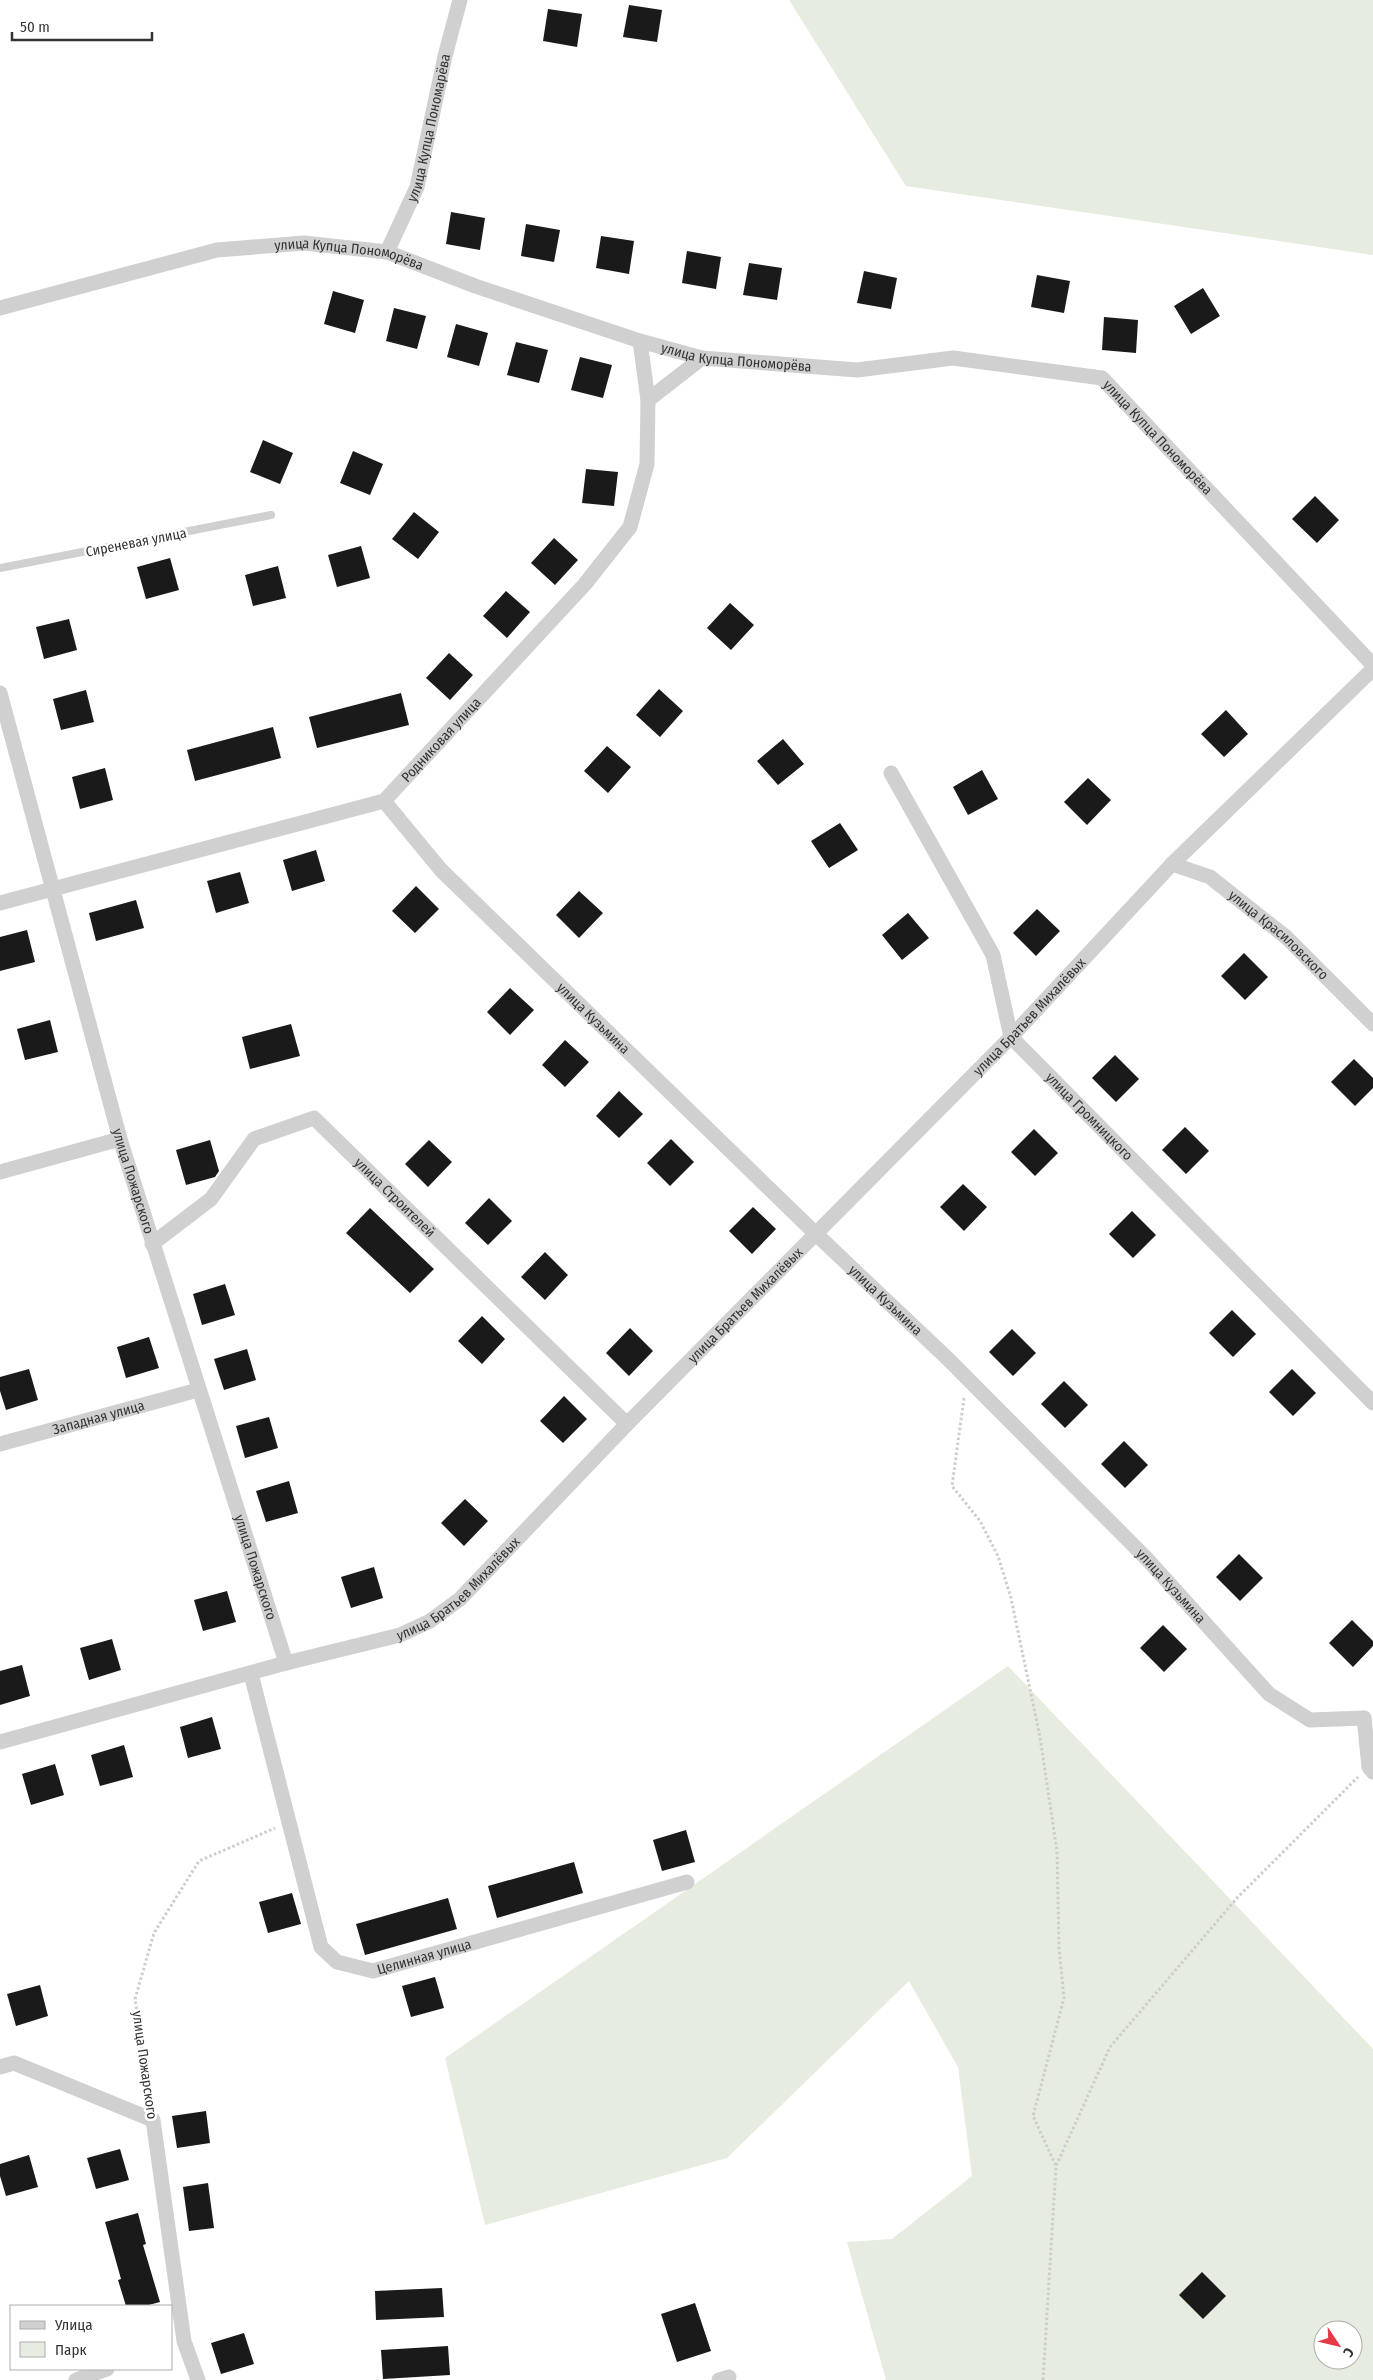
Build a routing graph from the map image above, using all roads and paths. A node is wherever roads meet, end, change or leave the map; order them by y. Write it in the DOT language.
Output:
graph roads {
  1 [pos="460,0"];
  2 [pos="387,252"];
  3 [pos="0,308"];
  4 [pos="640,341"];
  5 [pos="702,358"];
  6 [pos="648,400"];
  7 [pos="272,516"];
  8 [pos="0,568"];
  9 [pos="1373,667"];
  10 [pos="0,693"];
  11 [pos="891,773"];
  12 [pos="384,800"];
  13 [pos="1172,864"];
  14 [pos="53,891"];
  15 [pos="0,903"];
  16 [pos="1373,1024"];
  17 [pos="1011,1037"];
  18 [pos="120,1139"];
  19 [pos="0,1172"];
  20 [pos="816,1234"];
  21 [pos="152,1244"];
  22 [pos="966,1377"];
  23 [pos="198,1390"];
  24 [pos="1373,1403"];
  25 [pos="627,1424"];
  26 [pos="0,1444"];
  27 [pos="286,1663"];
  28 [pos="251,1674"];
  29 [pos="1369,1714"];
  30 [pos="0,1742"];
  31 [pos="1371,1769"];
  32 [pos="289,1821"];
  33 [pos="686,1882"];
  34 [pos="0,2067"];
  35 [pos="153,2120"];
  36 [pos="1056,2166"];
  37 [pos="178,2343"];
  38 [pos="104,2370"];
  39 [pos="76,2380"];
  40 [pos="198,2380"];
  41 [pos="1042,2380"];
  1 -- 2 [label="street, улица Купца Пономарёва"];
  2 -- 3 [label="street, улица Купца Пономорёва"];
  2 -- 4 [label="street, улица Купца Пономорёва"];
  4 -- 5 [label="street, улица Купца Пономорёва"];
  4 -- 6 [label="street, Родниковая улица"];
  5 -- 6 [label="street"];
  5 -- 9 [label="street, улица Купца Пономорёва"];
  6 -- 12 [label="street, Родниковая улица"];
  7 -- 8 [label="lane, Сиреневая улица"];
  9 -- 13 [label="street, улица Братьев Михалёвых"];
  10 -- 14 [label="street, улица Пожарского"];
  11 -- 17 [label="street"];
  12 -- 14 [label="street"];
  12 -- 20 [label="street, улица Кузьмина"];
  13 -- 16 [label="street, улица Красиловского"];
  13 -- 17 [label="street, улица Братьев Михалёвых"];
  14 -- 15 [label="street"];
  14 -- 18 [label="street, улица Пожарского"];
  17 -- 20 [label="street, улица Братьев Михалёвых"];
  17 -- 24 [label="street, улица Громницкого"];
  18 -- 19 [label="street"];
  18 -- 21 [label="street, улица Пожарского"];
  20 -- 22 [label="street, улица Кузьмина"];
  20 -- 25 [label="street, улица Братьев Михалёвых"];
  21 -- 23 [label="street, улица Пожарского"];
  21 -- 25 [label="street, улица Строителей"];
  22 -- 29 [label="street, улица Кузьмина"];
  22 -- 36 [label="path"];
  23 -- 26 [label="street, Западная улица"];
  23 -- 27 [label="street, улица Пожарского"];
  25 -- 27 [label="street, улица Братьев Михалёвых"];
  27 -- 28 [label="street, улица Братьев Михалёвых"];
  28 -- 30 [label="street, улица Братьев Михалёвых"];
  28 -- 32 [label="street, Целинная улица"];
  29 -- 31 [label="street, улица Кузьмина"];
  31 -- 36 [label="path"];
  32 -- 33 [label="street, Целинная улица"];
  32 -- 35 [label="path, улица Пожарского"];
  34 -- 35 [label="street"];
  35 -- 37 [label="street, улица Пожарского"];
  36 -- 41 [label="path"];
  37 -- 40 [label="street, улица Пожарского"];
  38 -- 39 [label="street"];
}
